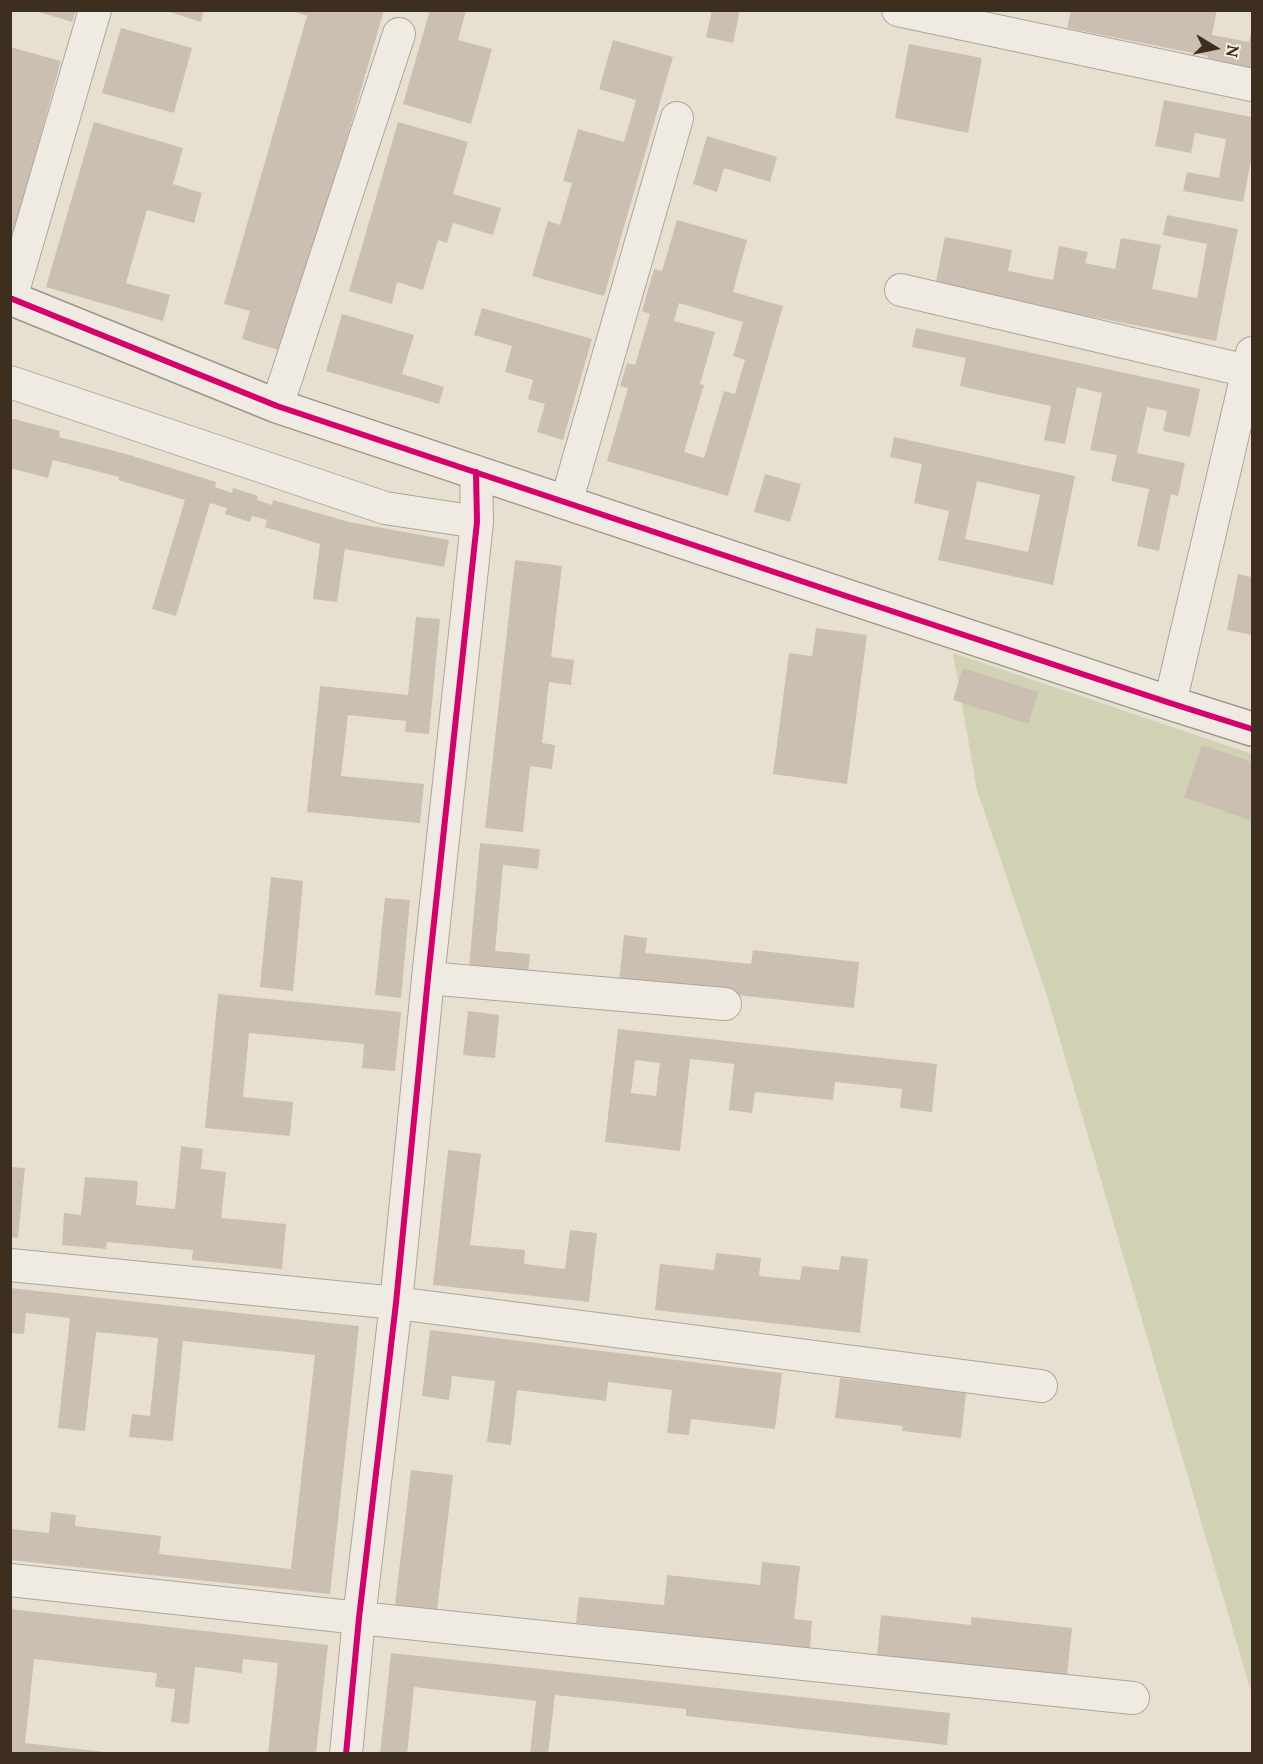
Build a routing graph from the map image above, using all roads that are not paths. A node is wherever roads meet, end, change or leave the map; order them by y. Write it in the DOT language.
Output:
graph roads {
  1 [pos="95,10"];
  2 [pos="898,10"];
  3 [pos="399,34"];
  4 [pos="1252,85"];
  5 [pos="677,118"];
  6 [pos="901,290"];
  7 [pos="11,298"];
  8 [pos="1251,365"];
  9 [pos="10,382"];
  10 [pos="277,406"];
  11 [pos="476,472"];
  12 [pos="566,503"];
  13 [pos="477,522"];
  14 [pos="1170,703"];
  15 [pos="1252,729"];
  16 [pos="428,978"];
  17 [pos="726,1004"];
  18 [pos="10,1265"];
  19 [pos="396,1303"];
  20 [pos="1041,1386"];
  21 [pos="10,1580"];
  22 [pos="359,1618"];
  23 [pos="1133,1698"];
  24 [pos="346,1754"];
  1 -- 7 [label="street"];
  2 -- 4 [label="street"];
  3 -- 10 [label="street"];
  5 -- 12 [label="street"];
  6 -- 8 [label="street"];
  7 -- 10 [label="street"];
  8 -- 14 [label="street"];
  9 -- 13 [label="street"];
  10 -- 11 [label="street"];
  11 -- 12 [label="street"];
  11 -- 13 [label="street"];
  12 -- 14 [label="street"];
  13 -- 16 [label="street"];
  14 -- 15 [label="street"];
  16 -- 17 [label="street"];
  16 -- 19 [label="street"];
  18 -- 19 [label="street"];
  19 -- 20 [label="street"];
  19 -- 22 [label="street"];
  21 -- 22 [label="street"];
  22 -- 23 [label="street"];
  22 -- 24 [label="street"];
}
